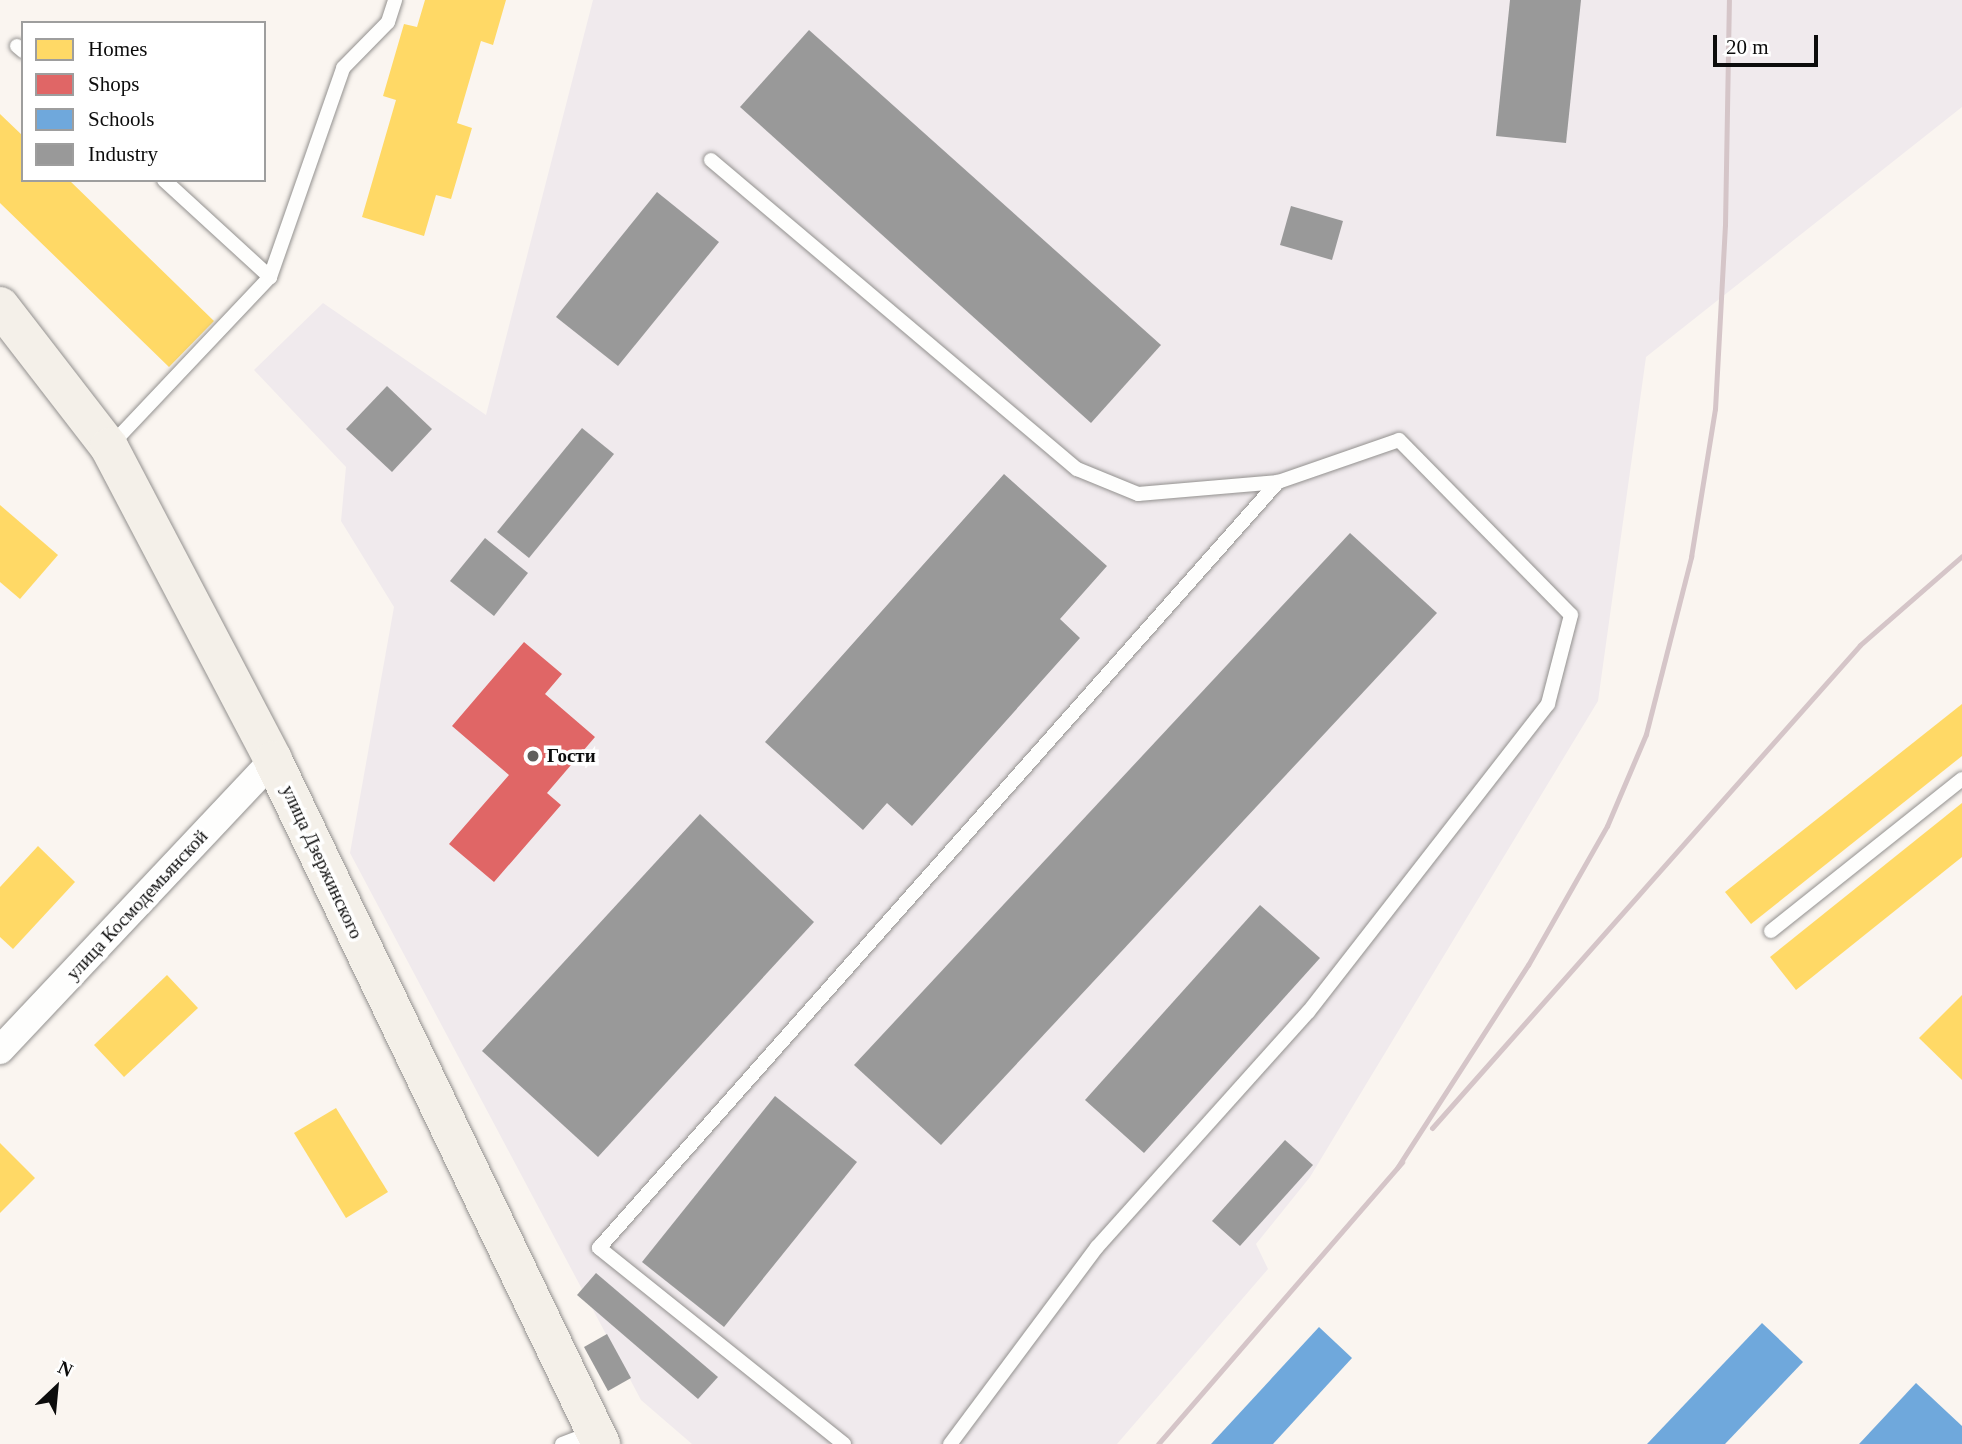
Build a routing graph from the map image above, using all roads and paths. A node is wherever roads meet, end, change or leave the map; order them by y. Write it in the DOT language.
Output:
graph roads {
  1 [pos="395,0"];
  2 [pos="712,160"];
  3 [pos="166,182"];
  4 [pos="270,277"];
  5 [pos="4,317"];
  6 [pos="109,447"];
  7 [pos="1278,482"];
  8 [pos="274,760"];
  9 [pos="1962,779"];
  10 [pos="1771,931"];
  11 [pos="0,1050"];
  12 [pos="585,1440"];
  13 [pos="844,1444"];
  14 [pos="950,1444"];
  1 -- 4 [label="lane"];
  2 -- 7 [label="lane"];
  3 -- 4 [label="lane"];
  4 -- 6 [label="lane"];
  5 -- 6 [label="street, улица Дзержинского"];
  6 -- 8 [label="street, улица Дзержинского"];
  7 -- 13 [label="lane"];
  7 -- 14 [label="lane"];
  8 -- 11 [label="street, улица Космодемьянской"];
  8 -- 12 [label="street, улица Дзержинского"];
  9 -- 10 [label="lane"];
}
